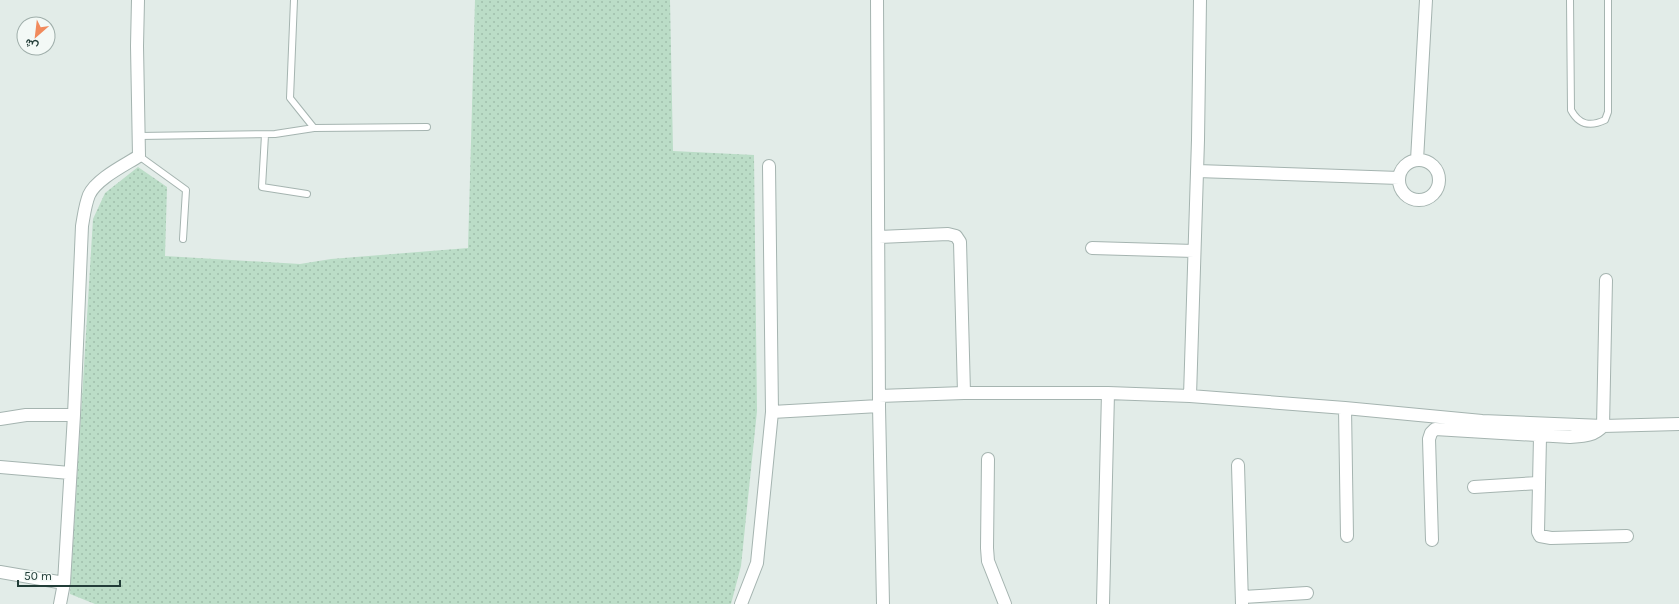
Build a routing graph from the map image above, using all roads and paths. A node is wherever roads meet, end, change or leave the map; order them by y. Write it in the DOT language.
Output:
graph roads {
  1 [pos="138,0"];
  2 [pos="294,0"];
  3 [pos="877,0"];
  4 [pos="1200,0"];
  5 [pos="1426,0"];
  6 [pos="1570,0"];
  7 [pos="1608,0"];
  8 [pos="427,127"];
  9 [pos="314,128"];
  10 [pos="265,135"];
  11 [pos="138,136"];
  12 [pos="139,156"];
  13 [pos="1417,160"];
  14 [pos="769,166"];
  15 [pos="1197,171"];
  16 [pos="1399,178"];
  17 [pos="308,194"];
  18 [pos="879,238"];
  19 [pos="183,239"];
  20 [pos="1092,248"];
  21 [pos="1194,251"];
  22 [pos="1606,280"];
  23 [pos="964,393"];
  24 [pos="1108,393"];
  25 [pos="1190,396"];
  26 [pos="879,401"];
  27 [pos="1345,408"];
  28 [pos="772,412"];
  29 [pos="74,415"];
  30 [pos="0,418"];
  31 [pos="1679,424"];
  32 [pos="1603,426"];
  33 [pos="1540,436"];
  34 [pos="988,459"];
  35 [pos="1238,465"];
  36 [pos="0,467"];
  37 [pos="70,473"];
  38 [pos="1538,483"];
  39 [pos="1474,487"];
  40 [pos="1347,536"];
  41 [pos="1627,536"];
  42 [pos="1432,540"];
  43 [pos="0,572"];
  44 [pos="64,583"];
  45 [pos="1307,593"];
  46 [pos="1242,601"];
  47 [pos="60,604"];
  48 [pos="741,604"];
  49 [pos="883,604"];
  50 [pos="1005,604"];
  51 [pos="1103,604"];
  1 -- 11 [label="street"];
  2 -- 9 [label="lane"];
  3 -- 18 [label="street"];
  4 -- 15 [label="street"];
  5 -- 13 [label="street"];
  6 -- 7 [label="lane"];
  8 -- 9 [label="lane"];
  9 -- 10 [label="lane"];
  10 -- 11 [label="lane"];
  10 -- 17 [label="lane"];
  11 -- 12 [label="street"];
  12 -- 19 [label="lane"];
  12 -- 29 [label="street"];
  13 -- 16 [label="street"];
  13 -- 16 [label="street"];
  14 -- 28 [label="street"];
  15 -- 16 [label="street"];
  15 -- 21 [label="street"];
  18 -- 23 [label="street"];
  18 -- 26 [label="street"];
  20 -- 21 [label="street"];
  21 -- 25 [label="street"];
  22 -- 32 [label="street"];
  23 -- 24 [label="street"];
  23 -- 26 [label="street"];
  24 -- 25 [label="street"];
  24 -- 51 [label="street"];
  25 -- 27 [label="street"];
  26 -- 28 [label="street"];
  26 -- 49 [label="street"];
  27 -- 32 [label="street"];
  27 -- 40 [label="street"];
  28 -- 48 [label="street"];
  29 -- 30 [label="street"];
  29 -- 37 [label="street"];
  31 -- 32 [label="street"];
  32 -- 33 [label="street"];
  33 -- 38 [label="street"];
  33 -- 42 [label="street"];
  34 -- 50 [label="street"];
  35 -- 46 [label="street"];
  36 -- 37 [label="street"];
  37 -- 44 [label="street"];
  38 -- 39 [label="street"];
  38 -- 41 [label="street"];
  43 -- 44 [label="street"];
  44 -- 47 [label="street"];
  45 -- 46 [label="street"];
}
